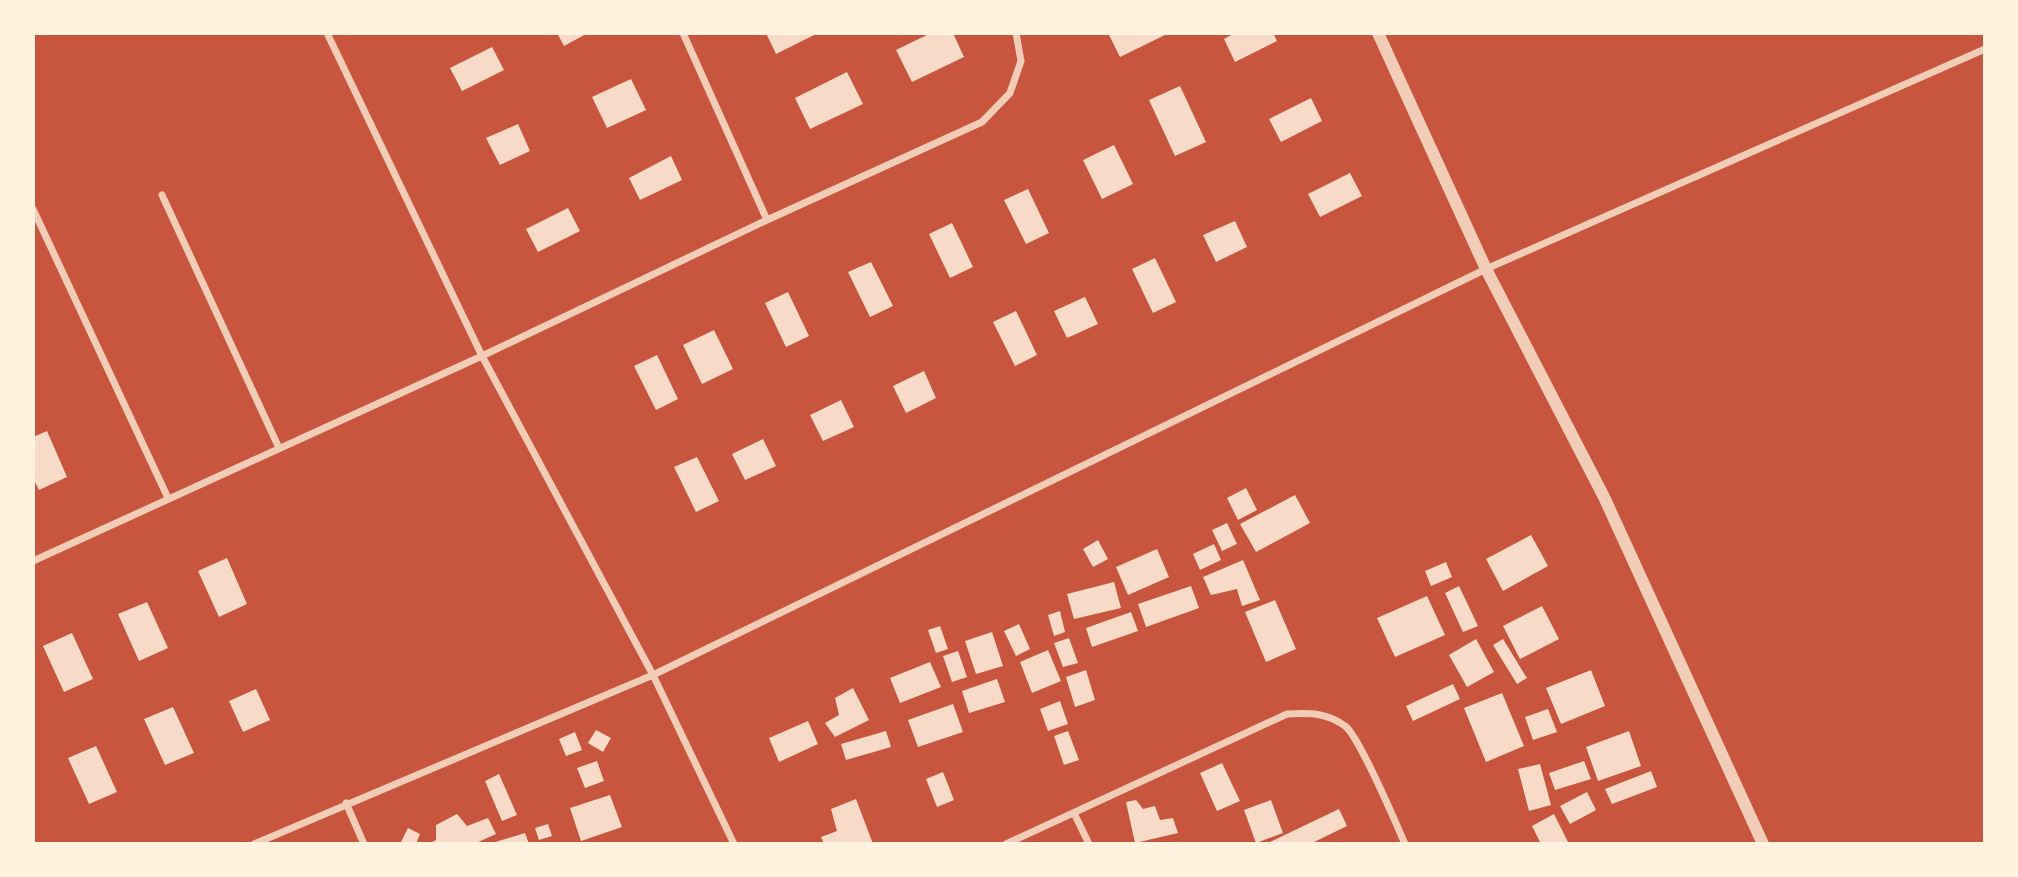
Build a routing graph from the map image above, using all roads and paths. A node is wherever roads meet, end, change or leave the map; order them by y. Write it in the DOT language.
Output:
graph roads {
  1 [pos="327,33"];
  2 [pos="683,33"];
  3 [pos="1016,33"];
  4 [pos="1378,33"];
  5 [pos="1985,49"];
  6 [pos="162,195"];
  7 [pos="33,209"];
  8 [pos="35,219"];
  9 [pos="767,220"];
  10 [pos="1486,269"];
  11 [pos="482,356"];
  12 [pos="279,448"];
  13 [pos="168,498"];
  14 [pos="33,561"];
  15 [pos="653,675"];
  16 [pos="346,803"];
  17 [pos="1074,813"];
  18 [pos="254,844"];
  19 [pos="363,844"];
  20 [pos="734,844"];
  21 [pos="1006,844"];
  22 [pos="1089,844"];
  23 [pos="1405,844"];
  24 [pos="1763,844"];
  1 -- 11 [label="street"];
  2 -- 9 [label="street"];
  3 -- 9 [label="street"];
  4 -- 10 [label="street"];
  5 -- 10 [label="street"];
  6 -- 12 [label="street"];
  7 -- 8 [label="street"];
  8 -- 13 [label="street"];
  9 -- 11 [label="street"];
  10 -- 15 [label="street"];
  10 -- 24 [label="street"];
  11 -- 12 [label="street"];
  11 -- 15 [label="street"];
  12 -- 13 [label="street"];
  13 -- 14 [label="street"];
  15 -- 16 [label="street"];
  15 -- 20 [label="street"];
  16 -- 18 [label="street"];
  16 -- 19 [label="street"];
  17 -- 21 [label="street"];
  17 -- 22 [label="street"];
  17 -- 23 [label="street"];
}
